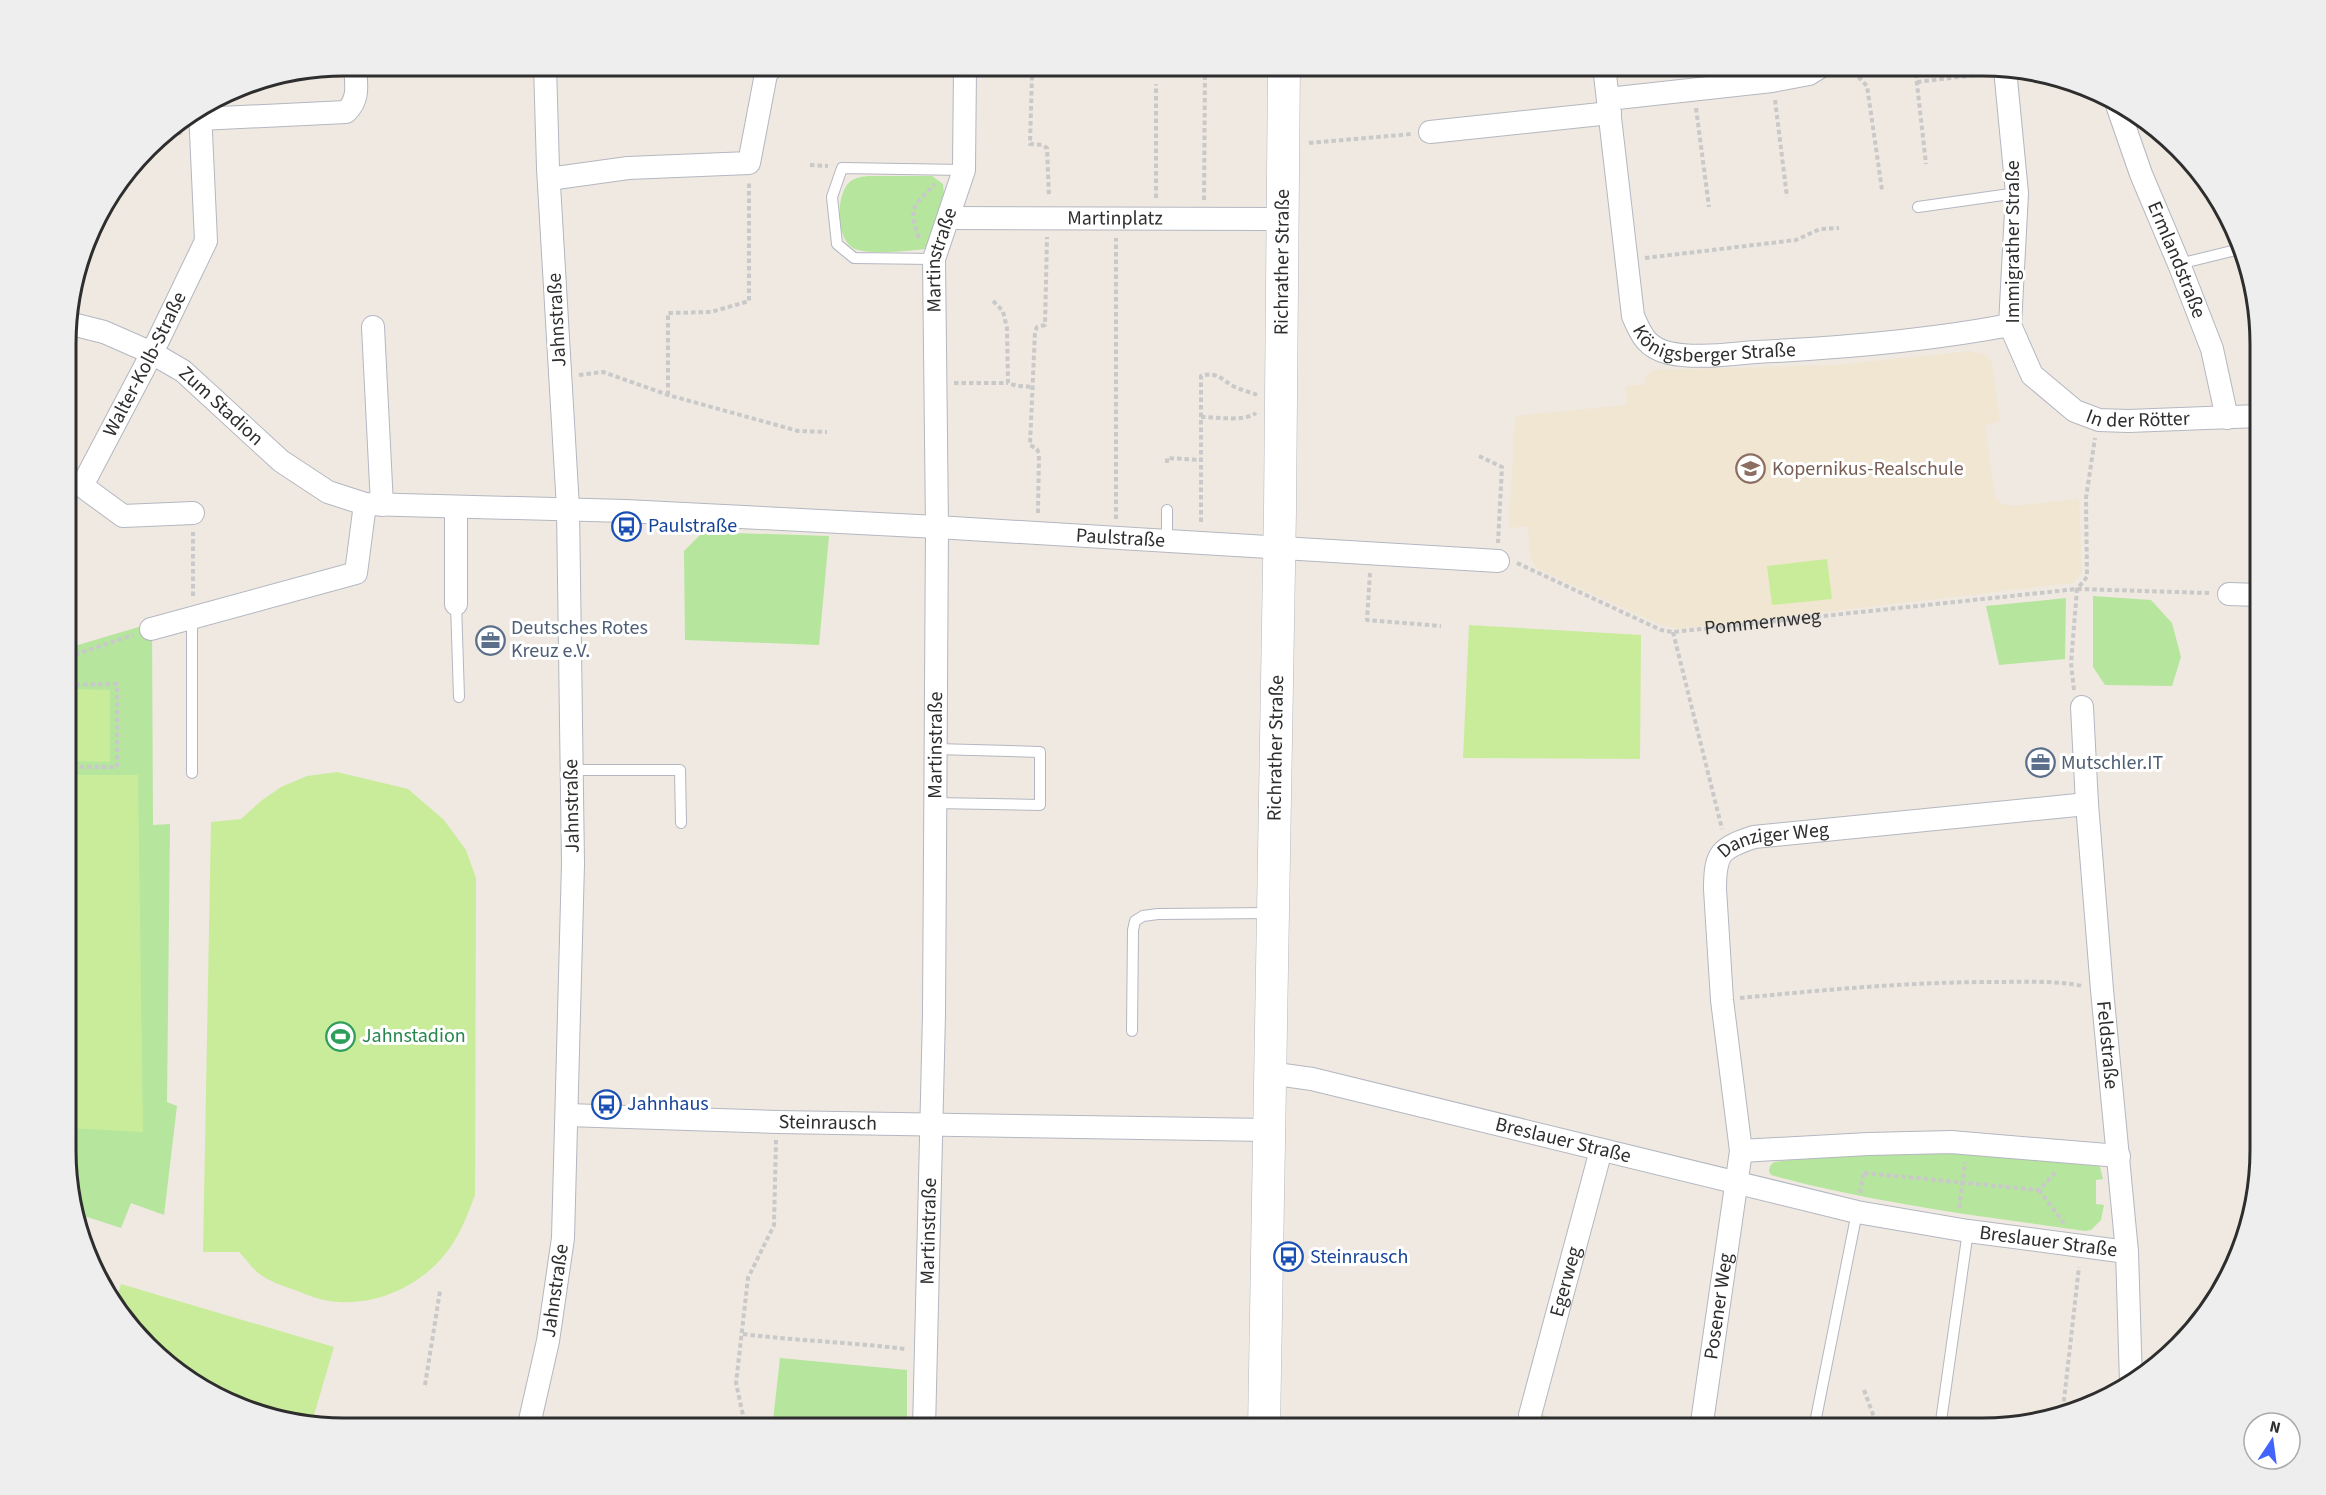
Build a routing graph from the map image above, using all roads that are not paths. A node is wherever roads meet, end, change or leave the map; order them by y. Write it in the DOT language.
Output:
graph roads {
  1 [pos="356,76"];
  2 [pos="545,76"];
  3 [pos="766,76"];
  4 [pos="964,76"];
  5 [pos="1284,76"];
  6 [pos="1605,76"];
  7 [pos="1798,76"];
  8 [pos="2006,78"];
  9 [pos="1609,106"];
  10 [pos="207,115"];
  11 [pos="2121,116"];
  12 [pos="200,119"];
  13 [pos="1431,132"];
  14 [pos="956,170"];
  15 [pos="549,179"];
  16 [pos="2017,193"];
  17 [pos="1918,207"];
  18 [pos="949,218"];
  19 [pos="1282,219"];
  20 [pos="2232,251"];
  21 [pos="931,259"];
  22 [pos="2180,264"];
  23 [pos="77,325"];
  24 [pos="2010,325"];
  25 [pos="373,327"];
  26 [pos="152,353"];
  27 [pos="2032,375"];
  28 [pos="2250,417"];
  29 [pos="2227,418"];
  30 [pos="374,504"];
  31 [pos="456,508"];
  32 [pos="568,508"];
  33 [pos="1167,510"];
  34 [pos="194,513"];
  35 [pos="937,527"];
  36 [pos="1167,540"];
  37 [pos="1279,547"];
  38 [pos="1498,561"];
  39 [pos="2229,594"];
  40 [pos="2250,595"];
  41 [pos="456,604"];
  42 [pos="192,619"];
  43 [pos="151,629"];
  44 [pos="459,697"];
  45 [pos="2082,707"];
  46 [pos="936,749"];
  47 [pos="571,770"];
  48 [pos="192,773"];
  49 [pos="935,803"];
  50 [pos="2087,804"];
  51 [pos="681,823"];
  52 [pos="1272,913"];
  53 [pos="1132,1031"];
  54 [pos="1269,1073"];
  55 [pos="567,1115"];
  56 [pos="933,1123"];
  57 [pos="1268,1130"];
  58 [pos="1601,1150"];
  59 [pos="1741,1151"];
  60 [pos="2119,1156"];
  61 [pos="1737,1184"];
  62 [pos="1857,1212"];
  63 [pos="1962,1229"];
  64 [pos="2127,1251"];
  65 [pos="2131,1372"];
  66 [pos="1530,1415"];
  67 [pos="530,1418"];
  68 [pos="924,1418"];
  69 [pos="1264,1418"];
  70 [pos="1702,1418"];
  71 [pos="1816,1418"];
  72 [pos="1941,1418"];
  1 -- 10 [label="street, Walter-Kolb-Straße"];
  2 -- 15 [label="street, Jahnstraße"];
  3 -- 15 [label="street"];
  4 -- 14 [label="street, Martinstraße"];
  5 -- 19 [label="street, Richrather Straße"];
  6 -- 9 [label="street, Königsberger Straße"];
  7 -- 9 [label="street"];
  8 -- 16 [label="street, Immigrather Straße"];
  9 -- 13 [label="street"];
  9 -- 24 [label="street, Königsberger Straße"];
  11 -- 22 [label="street, Ermlandstraße"];
  12 -- 26 [label="street, Walter-Kolb-Straße"];
  14 -- 18 [label="street, Martinstraße"];
  14 -- 21 [label="lane"];
  15 -- 32 [label="street, Jahnstraße"];
  16 -- 17 [label="lane"];
  16 -- 24 [label="street, Immigrather Straße"];
  18 -- 19 [label="street, Martinplatz"];
  18 -- 21 [label="street, Martinstraße"];
  19 -- 37 [label="street, Richrather Straße"];
  20 -- 22 [label="lane"];
  21 -- 35 [label="street, Martinstraße"];
  22 -- 29 [label="street, Ermlandstraße"];
  23 -- 26 [label="street, Zum Stadion"];
  24 -- 27 [label="street, Immigrather Straße"];
  25 -- 30 [label="street"];
  26 -- 30 [label="street, Zum Stadion"];
  26 -- 34 [label="street, Walter-Kolb-Straße"];
  27 -- 29 [label="street, In der Rötter"];
  28 -- 29 [label="street, In der Rötter"];
  30 -- 31 [label="street, Zum Stadion"];
  30 -- 42 [label="street"];
  31 -- 32 [label="street, Zum Stadion"];
  31 -- 41 [label="street"];
  32 -- 35 [label="street, Paulstraße"];
  32 -- 47 [label="street, Jahnstraße"];
  33 -- 36 [label="lane"];
  35 -- 36 [label="street, Paulstraße"];
  35 -- 46 [label="street, Martinstraße"];
  36 -- 37 [label="street, Paulstraße"];
  37 -- 38 [label="street"];
  37 -- 52 [label="street, Richrather Straße"];
  39 -- 40 [label="street"];
  41 -- 44 [label="lane"];
  42 -- 43 [label="street"];
  42 -- 48 [label="lane"];
  45 -- 50 [label="street, Feldstraße"];
  46 -- 49 [label="street, Martinstraße"];
  46 -- 49 [label="lane"];
  47 -- 51 [label="lane"];
  47 -- 55 [label="street, Jahnstraße"];
  49 -- 56 [label="street, Martinstraße"];
  50 -- 59 [label="street, Danziger Weg"];
  50 -- 60 [label="street, Feldstraße"];
  52 -- 53 [label="lane"];
  52 -- 54 [label="street, Richrather Straße"];
  54 -- 57 [label="street, Richrather Straße"];
  54 -- 58 [label="street, Breslauer Straße"];
  55 -- 56 [label="street, Steinrausch"];
  55 -- 67 [label="street, Jahnstraße"];
  56 -- 57 [label="street, Steinrausch"];
  56 -- 68 [label="street, Martinstraße"];
  57 -- 69 [label="street, Richrather Straße"];
  58 -- 61 [label="street, Breslauer Straße"];
  58 -- 66 [label="street, Egerweg"];
  59 -- 60 [label="street"];
  59 -- 61 [label="street, Danziger Weg"];
  60 -- 64 [label="street, Feldstraße"];
  61 -- 62 [label="street, Breslauer Straße"];
  61 -- 70 [label="street, Posener Weg"];
  62 -- 63 [label="street, Breslauer Straße"];
  62 -- 71 [label="lane"];
  63 -- 64 [label="street, Breslauer Straße"];
  63 -- 72 [label="lane, Breslauer Straße"];
  64 -- 65 [label="street, Feldstraße"];
}
